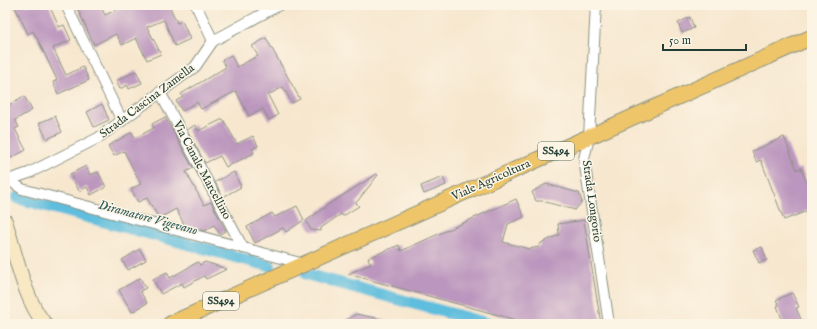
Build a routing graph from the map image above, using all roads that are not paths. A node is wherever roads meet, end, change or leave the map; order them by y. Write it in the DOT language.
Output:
graph roads {
  1 [pos="66,5"];
  2 [pos="196,5"];
  3 [pos="279,5"];
  4 [pos="596,5"];
  5 [pos="812,37"];
  6 [pos="213,41"];
  7 [pos="160,92"];
  8 [pos="122,121"];
  9 [pos="589,137"];
  10 [pos="7,180"];
  11 [pos="5,221"];
  12 [pos="243,248"];
  13 [pos="302,265"];
  14 [pos="29,297"];
  15 [pos="31,324"];
  16 [pos="45,324"];
  17 [pos="170,324"];
  18 [pos="609,324"];
  1 -- 8 [label="street"];
  2 -- 6 [label="street"];
  3 -- 6 [label="street, Strada Cascina Zamella"];
  4 -- 9 [label="street, Strada Longorio"];
  5 -- 9 [label="main road, Viale Agricoltura / SS494"];
  6 -- 7 [label="street, Strada Cascina Zamella"];
  7 -- 8 [label="street, Strada Cascina Zamella"];
  7 -- 12 [label="street, Via Canale Marcellino"];
  8 -- 10 [label="street, Strada Cascina Zamella"];
  9 -- 13 [label="main road, Viale Agricoltura / SS494"];
  9 -- 18 [label="street, Strada Longorio"];
  10 -- 12 [label="street"];
  11 -- 14 [label="main road"];
  12 -- 13 [label="street"];
  13 -- 17 [label="main road, Viale Agricoltura / SS494"];
  14 -- 15 [label="main road"];
  14 -- 16 [label="main road"];
}
